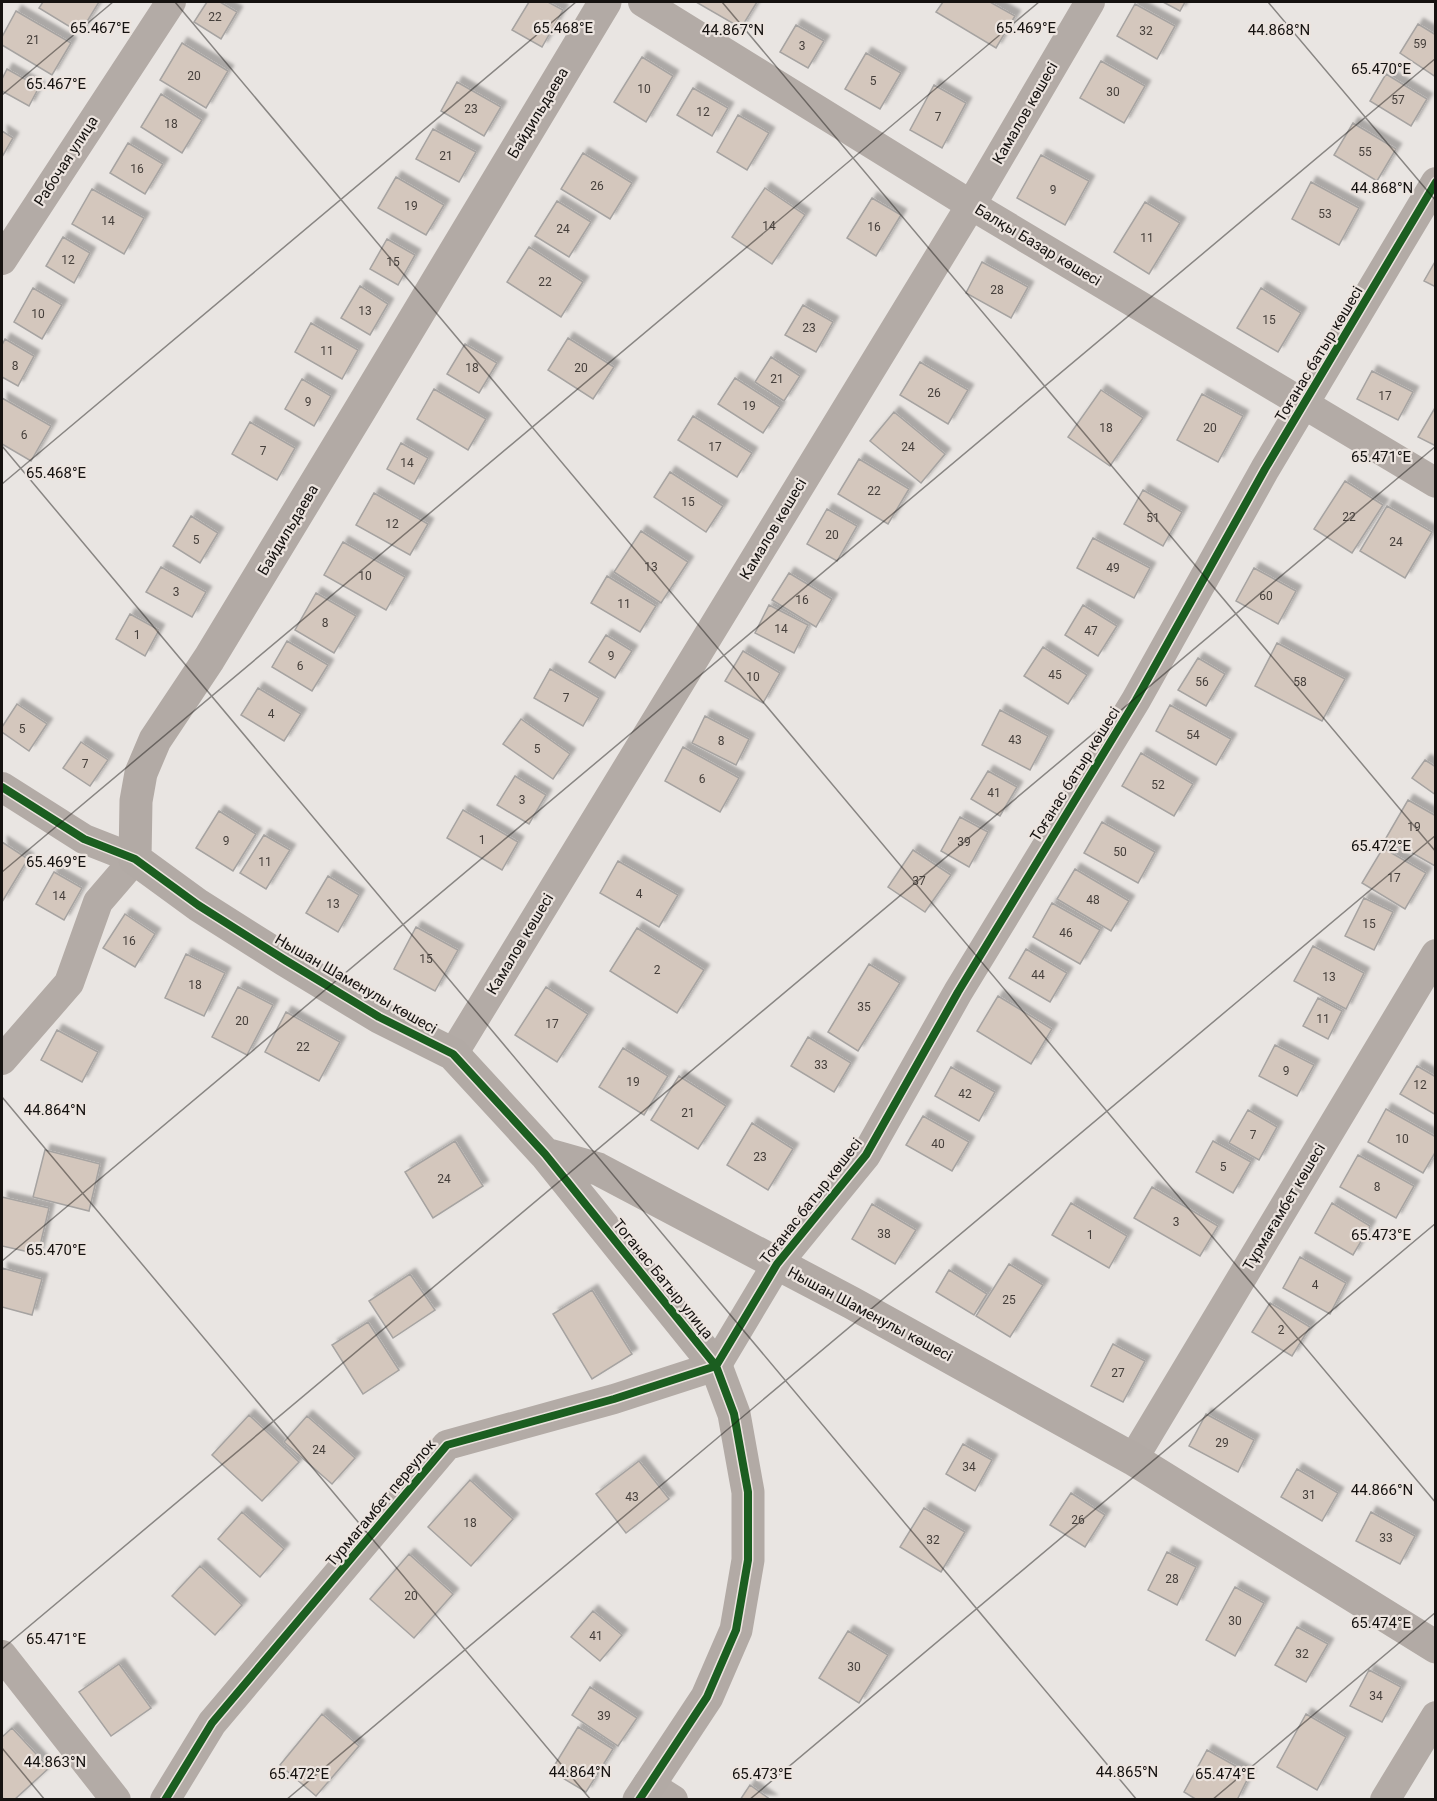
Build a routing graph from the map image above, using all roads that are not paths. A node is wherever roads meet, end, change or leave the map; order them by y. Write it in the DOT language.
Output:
graph roads {
  1 [pos="171,2"];
  2 [pos="605,2"];
  3 [pos="643,2"];
  4 [pos="1090,2"];
  5 [pos="1436,182"];
  6 [pos="971,205"];
  7 [pos="2,260"];
  8 [pos="1305,405"];
  9 [pos="1436,483"];
  10 [pos="2,787"];
  11 [pos="135,859"];
  12 [pos="1436,954"];
  13 [pos="453,1054"];
  14 [pos="2,1060"];
  15 [pos="545,1154"];
  16 [pos="777,1264"];
  17 [pos="716,1366"];
  18 [pos="1133,1459"];
  19 [pos="1436,1647"];
  20 [pos="2,1655"];
  21 [pos="1436,1716"];
  22 [pos="653,1794"];
  23 [pos="116,1800"];
  24 [pos="165,1800"];
  25 [pos="1385,1800"];
  1 -- 7 [label="street, Рабочая улица"];
  2 -- 11 [label="street, Байдильдаева"];
  3 -- 6 [label="street, Балқы Базар көшесі"];
  4 -- 6 [label="street, Камалов көшесі"];
  5 -- 8 [label="street, Тоғанас батыр көшесі"];
  6 -- 8 [label="street, Балқы Базар көшесі"];
  6 -- 13 [label="street, Камалов көшесі"];
  8 -- 9 [label="street, Балқы Базар көшесі"];
  8 -- 16 [label="street, Тоғанас батыр көшесі"];
  10 -- 11 [label="street"];
  11 -- 13 [label="street, Нышан Шаменулы көшесі"];
  11 -- 14 [label="street"];
  12 -- 18 [label="street, Тұрмағамбет көшесі"];
  13 -- 15 [label="street, Нышан Шаменулы көшесі"];
  15 -- 16 [label="street, Нышан Шаменулы көшесі"];
  15 -- 17 [label="street, Тоганас Батыр улица"];
  16 -- 17 [label="street, Тоғанас батыр көшесі"];
  16 -- 18 [label="street, Нышан Шаменулы көшесі"];
  17 -- 22 [label="street, Тоганас Батыр улица"];
  17 -- 24 [label="street, Турмагамбет переулок"];
  18 -- 19 [label="street, Нышан Шаменулы көшесі"];
  20 -- 23 [label="street"];
  21 -- 25 [label="street"];
}
